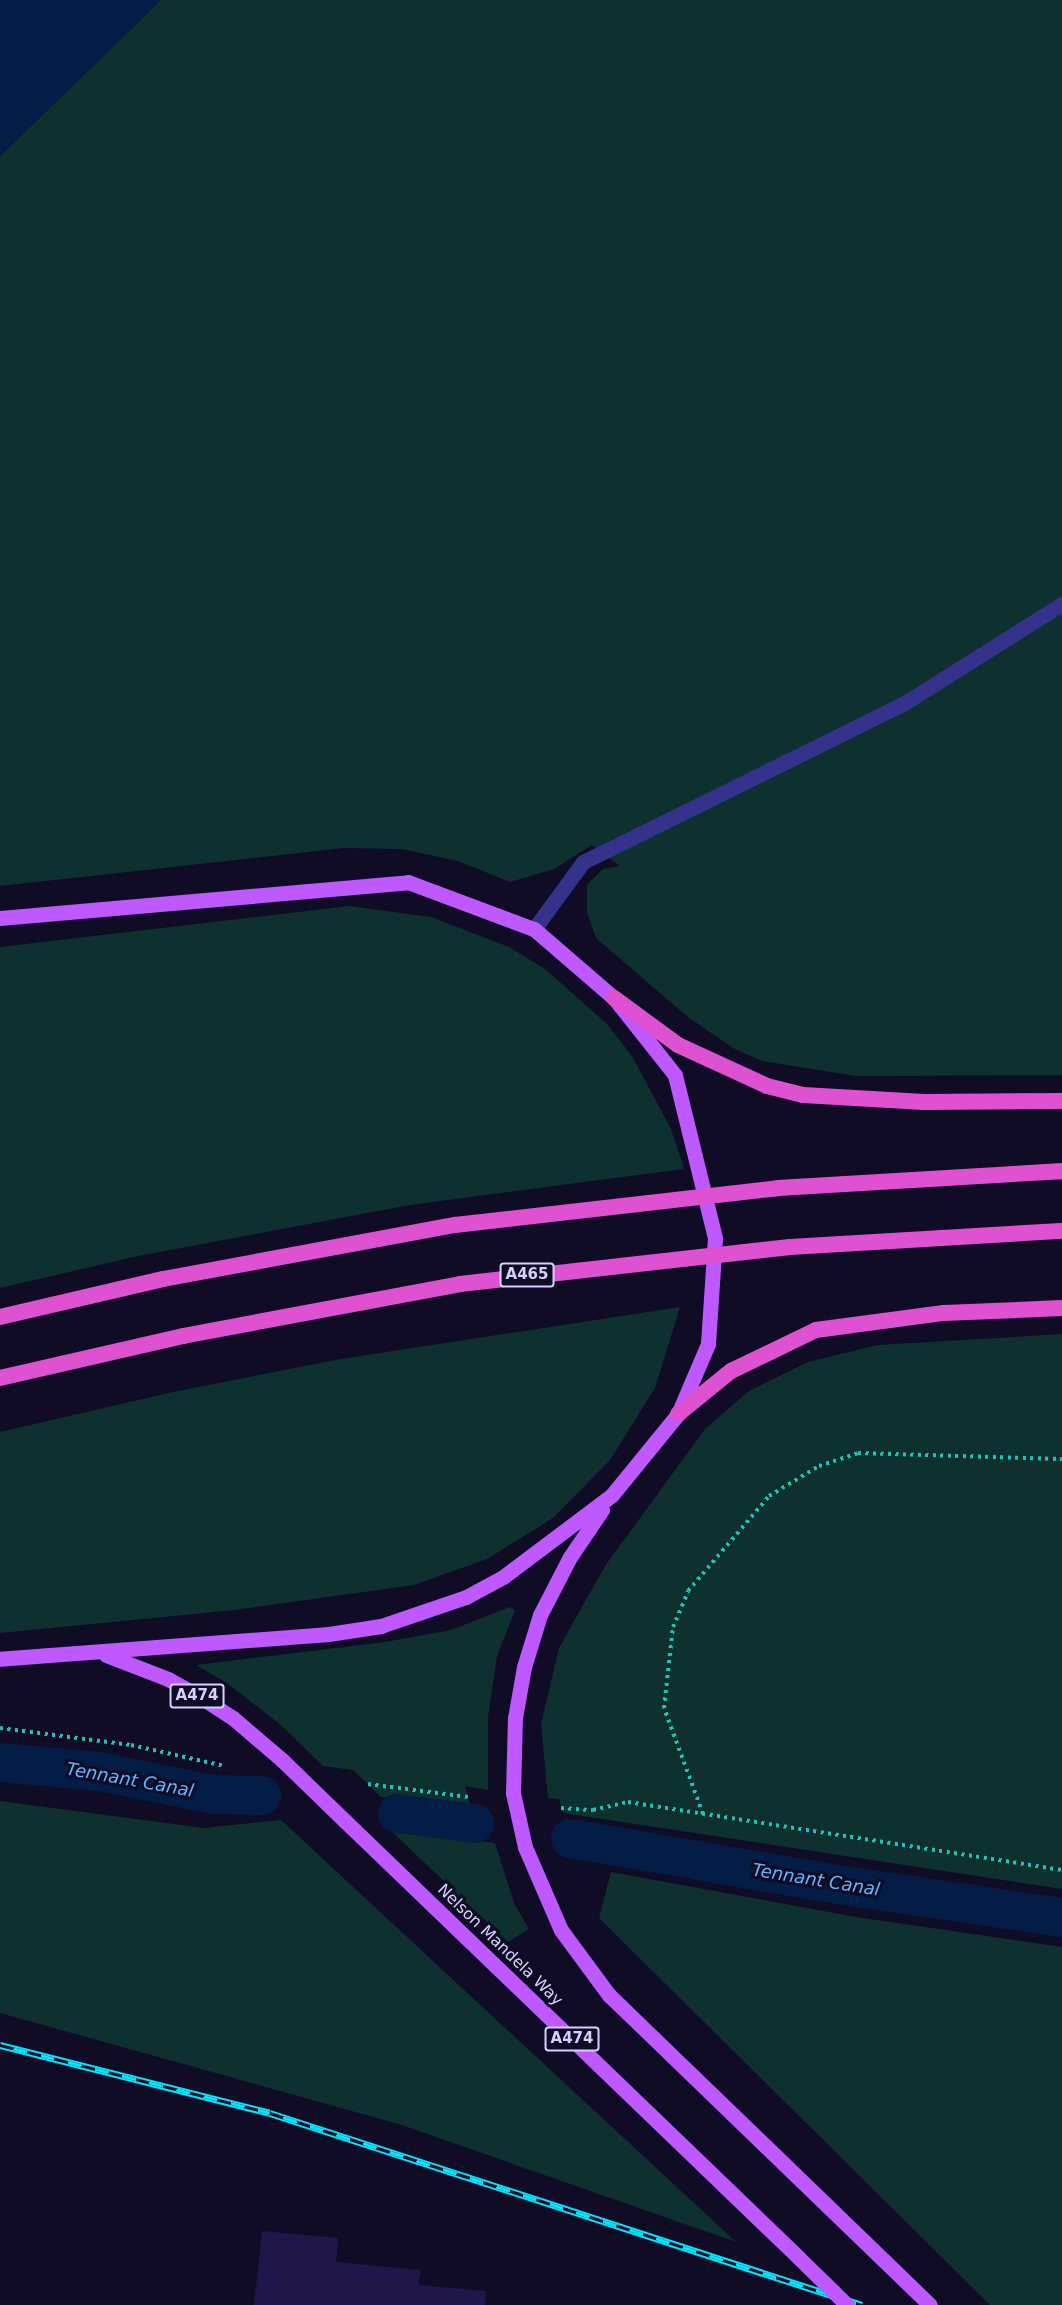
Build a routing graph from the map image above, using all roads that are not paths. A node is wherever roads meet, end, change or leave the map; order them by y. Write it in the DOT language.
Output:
graph roads {
  1 [pos="1062,604"];
  2 [pos="0,918"];
  3 [pos="534,929"];
  4 [pos="614,998"];
  5 [pos="1062,1101"];
  6 [pos="1062,1171"];
  7 [pos="1062,1231"];
  8 [pos="1062,1308"];
  9 [pos="0,1317"];
  10 [pos="0,1378"];
  11 [pos="678,1414"];
  12 [pos="612,1495"];
  13 [pos="99,1653"];
  14 [pos="0,1659"];
  15 [pos="847,2305"];
  16 [pos="930,2305"];
  1 -- 3 [label="lane"];
  2 -- 3 [label="main road"];
  3 -- 4 [label="main road"];
  4 -- 5 [label="highway"];
  4 -- 11 [label="main road"];
  6 -- 9 [label="highway, bridge"];
  7 -- 10 [label="highway, A465, bridge"];
  8 -- 11 [label="highway"];
  11 -- 12 [label="main road"];
  12 -- 13 [label="main road"];
  12 -- 16 [label="main road, bridge"];
  13 -- 14 [label="main road"];
  13 -- 15 [label="main road, Nelson Mandela Way / A474, bridge"];
}
